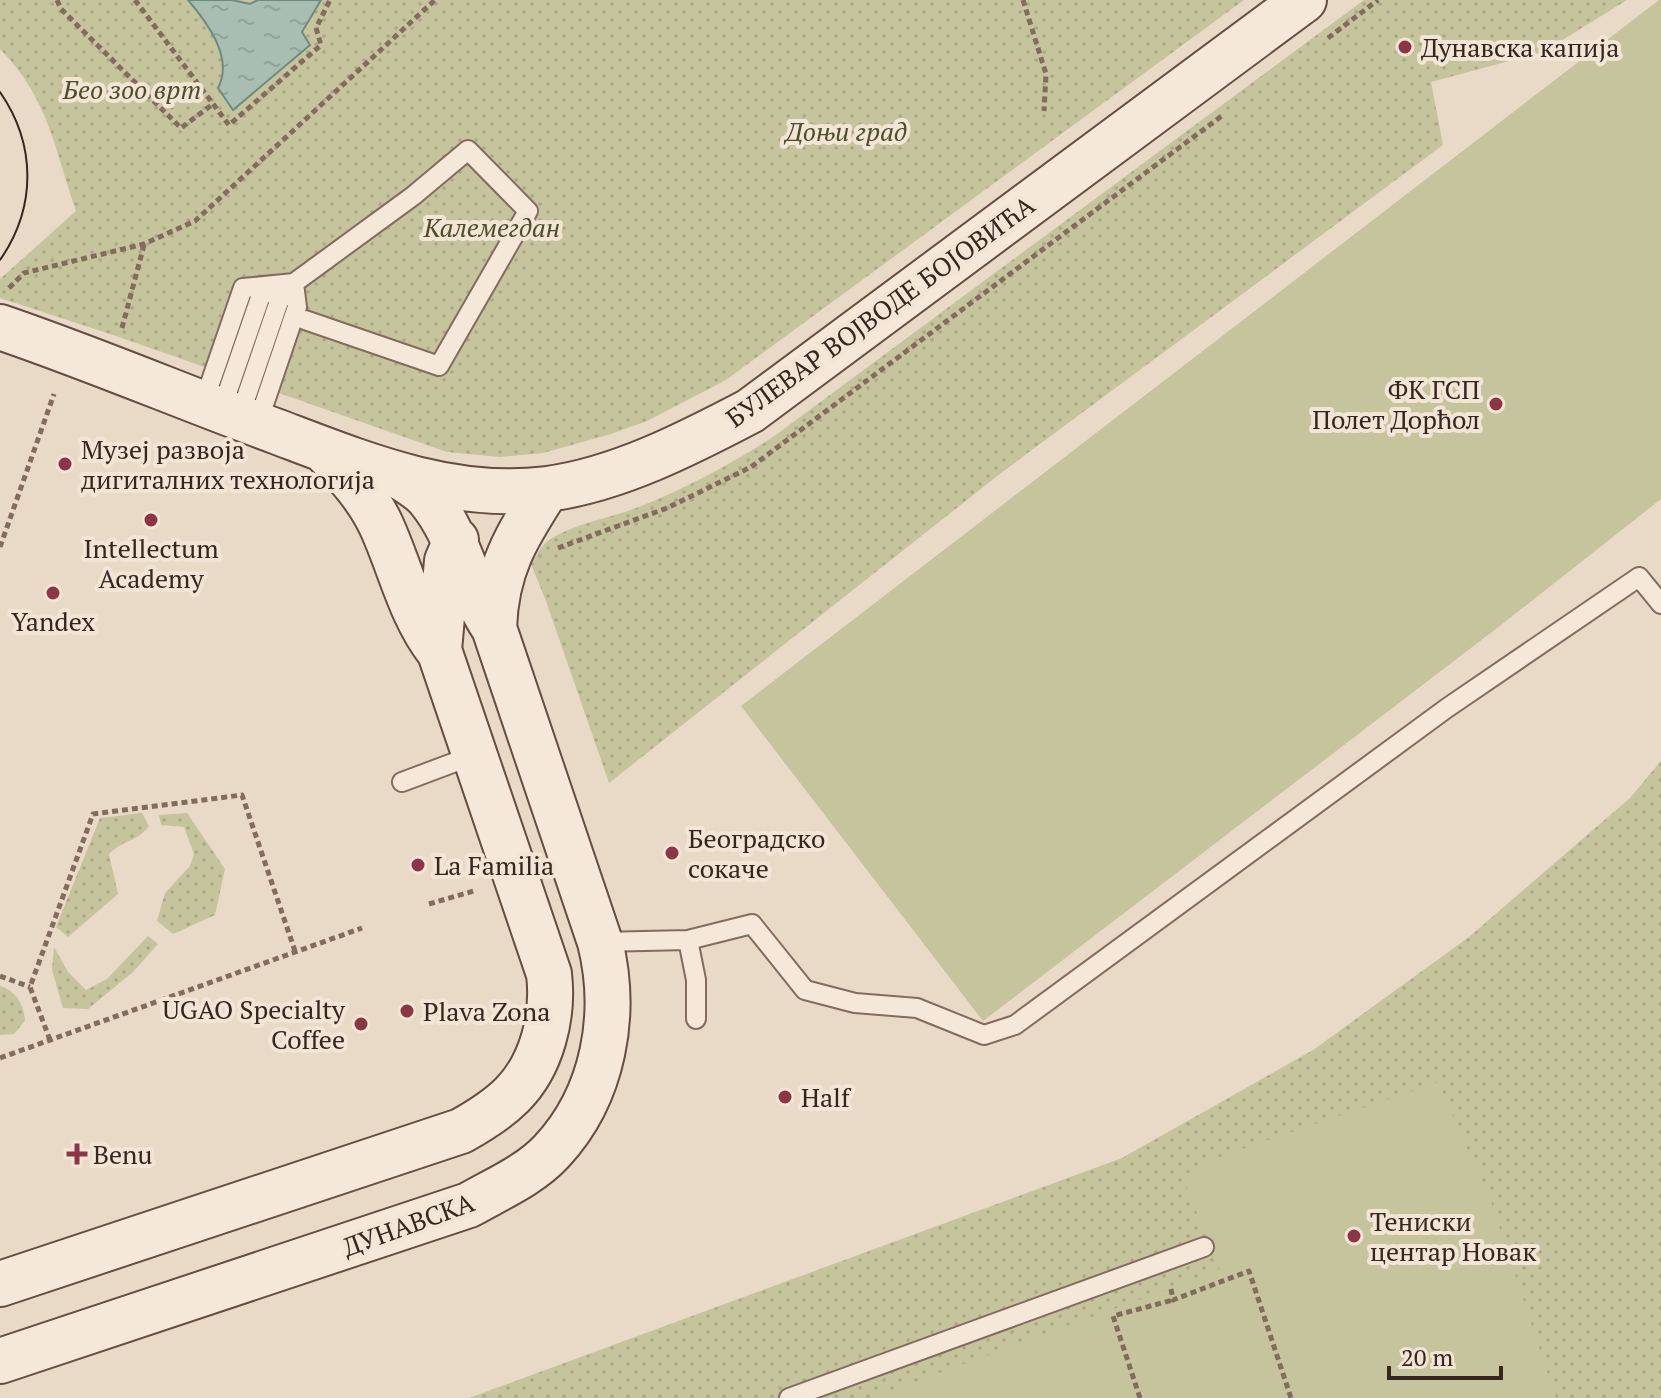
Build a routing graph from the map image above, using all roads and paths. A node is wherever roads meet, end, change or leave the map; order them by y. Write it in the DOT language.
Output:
graph roads {
  1 [pos="57,0"];
  2 [pos="135,0"];
  3 [pos="330,0"];
  4 [pos="435,0"];
  5 [pos="1023,0"];
  6 [pos="1304,0"];
  7 [pos="213,104"];
  8 [pos="1044,111"];
  9 [pos="144,244"];
  10 [pos="294,283"];
  11 [pos="4,308"];
  12 [pos="305,320"];
  13 [pos="111,369"];
  14 [pos="54,394"];
  15 [pos="230,415"];
  16 [pos="323,449"];
  17 [pos="399,476"];
  18 [pos="547,489"];
  19 [pos="454,543"];
  20 [pos="0,547"];
  21 [pos="1661,604"];
  22 [pos="494,628"];
  23 [pos="439,650"];
  24 [pos="474,755"];
  25 [pos="402,782"];
  26 [pos="474,891"];
  27 [pos="429,904"];
  28 [pos="362,928"];
  29 [pos="688,940"];
  30 [pos="600,942"];
  31 [pos="296,954"];
  32 [pos="0,976"];
  33 [pos="30,987"];
  34 [pos="696,1019"];
  35 [pos="50,1040"];
  36 [pos="0,1058"];
  37 [pos="1204,1247"];
  38 [pos="1167,1260"];
  39 [pos="0,1284"];
  40 [pos="1173,1300"];
  41 [pos="0,1361"];
  42 [pos="789,1398"];
  43 [pos="1140,1398"];
  44 [pos="1291,1398"];
  1 -- 7 [label="path"];
  2 -- 7 [label="path"];
  3 -- 7 [label="path"];
  4 -- 9 [label="path"];
  5 -- 8 [label="path"];
  6 -- 18 [label="main road, БУЛЕВАР ВОЈВОДЕ БОЈОВИЋА"];
  9 -- 11 [label="path"];
  9 -- 13 [label="path"];
  10 -- 12 [label="lane"];
  10 -- 15 [label="lane"];
  10 -- 15 [label="lane"];
  11 -- 13 [label="main road, БУЛЕВАР ВОЈВОДЕ БОЈОВИЋА"];
  13 -- 15 [label="main road, БУЛЕВАР ВОЈВОДЕ БОЈОВИЋА"];
  14 -- 20 [label="path"];
  15 -- 16 [label="main road, БУЛЕВАР ВОЈВОДЕ БОЈОВИЋА"];
  16 -- 17 [label="main road, БУЛЕВАР ВОЈВОДЕ БОЈОВИЋА"];
  16 -- 23 [label="main road"];
  17 -- 18 [label="main road, БУЛЕВАР ВОЈВОДЕ БОЈОВИЋА"];
  17 -- 19 [label="main road, ДУНАВСКА"];
  18 -- 19 [label="main road"];
  18 -- 22 [label="main road, ДУНАВСКА"];
  19 -- 22 [label="main road, ДУНАВСКА"];
  19 -- 23 [label="main road"];
  21 -- 29 [label="lane"];
  22 -- 30 [label="main road, ДУНАВСКА"];
  23 -- 24 [label="main road"];
  24 -- 25 [label="lane"];
  24 -- 39 [label="main road"];
  26 -- 27 [label="path"];
  28 -- 31 [label="path"];
  29 -- 30 [label="lane"];
  29 -- 34 [label="lane"];
  30 -- 41 [label="main road, ДУНАВСКА"];
  31 -- 33 [label="path"];
  31 -- 35 [label="path"];
  32 -- 33 [label="path"];
  33 -- 35 [label="path"];
  35 -- 36 [label="path"];
  37 -- 38 [label="lane"];
  38 -- 40 [label="path"];
  38 -- 42 [label="lane"];
  40 -- 43 [label="path"];
  40 -- 44 [label="path"];
}
